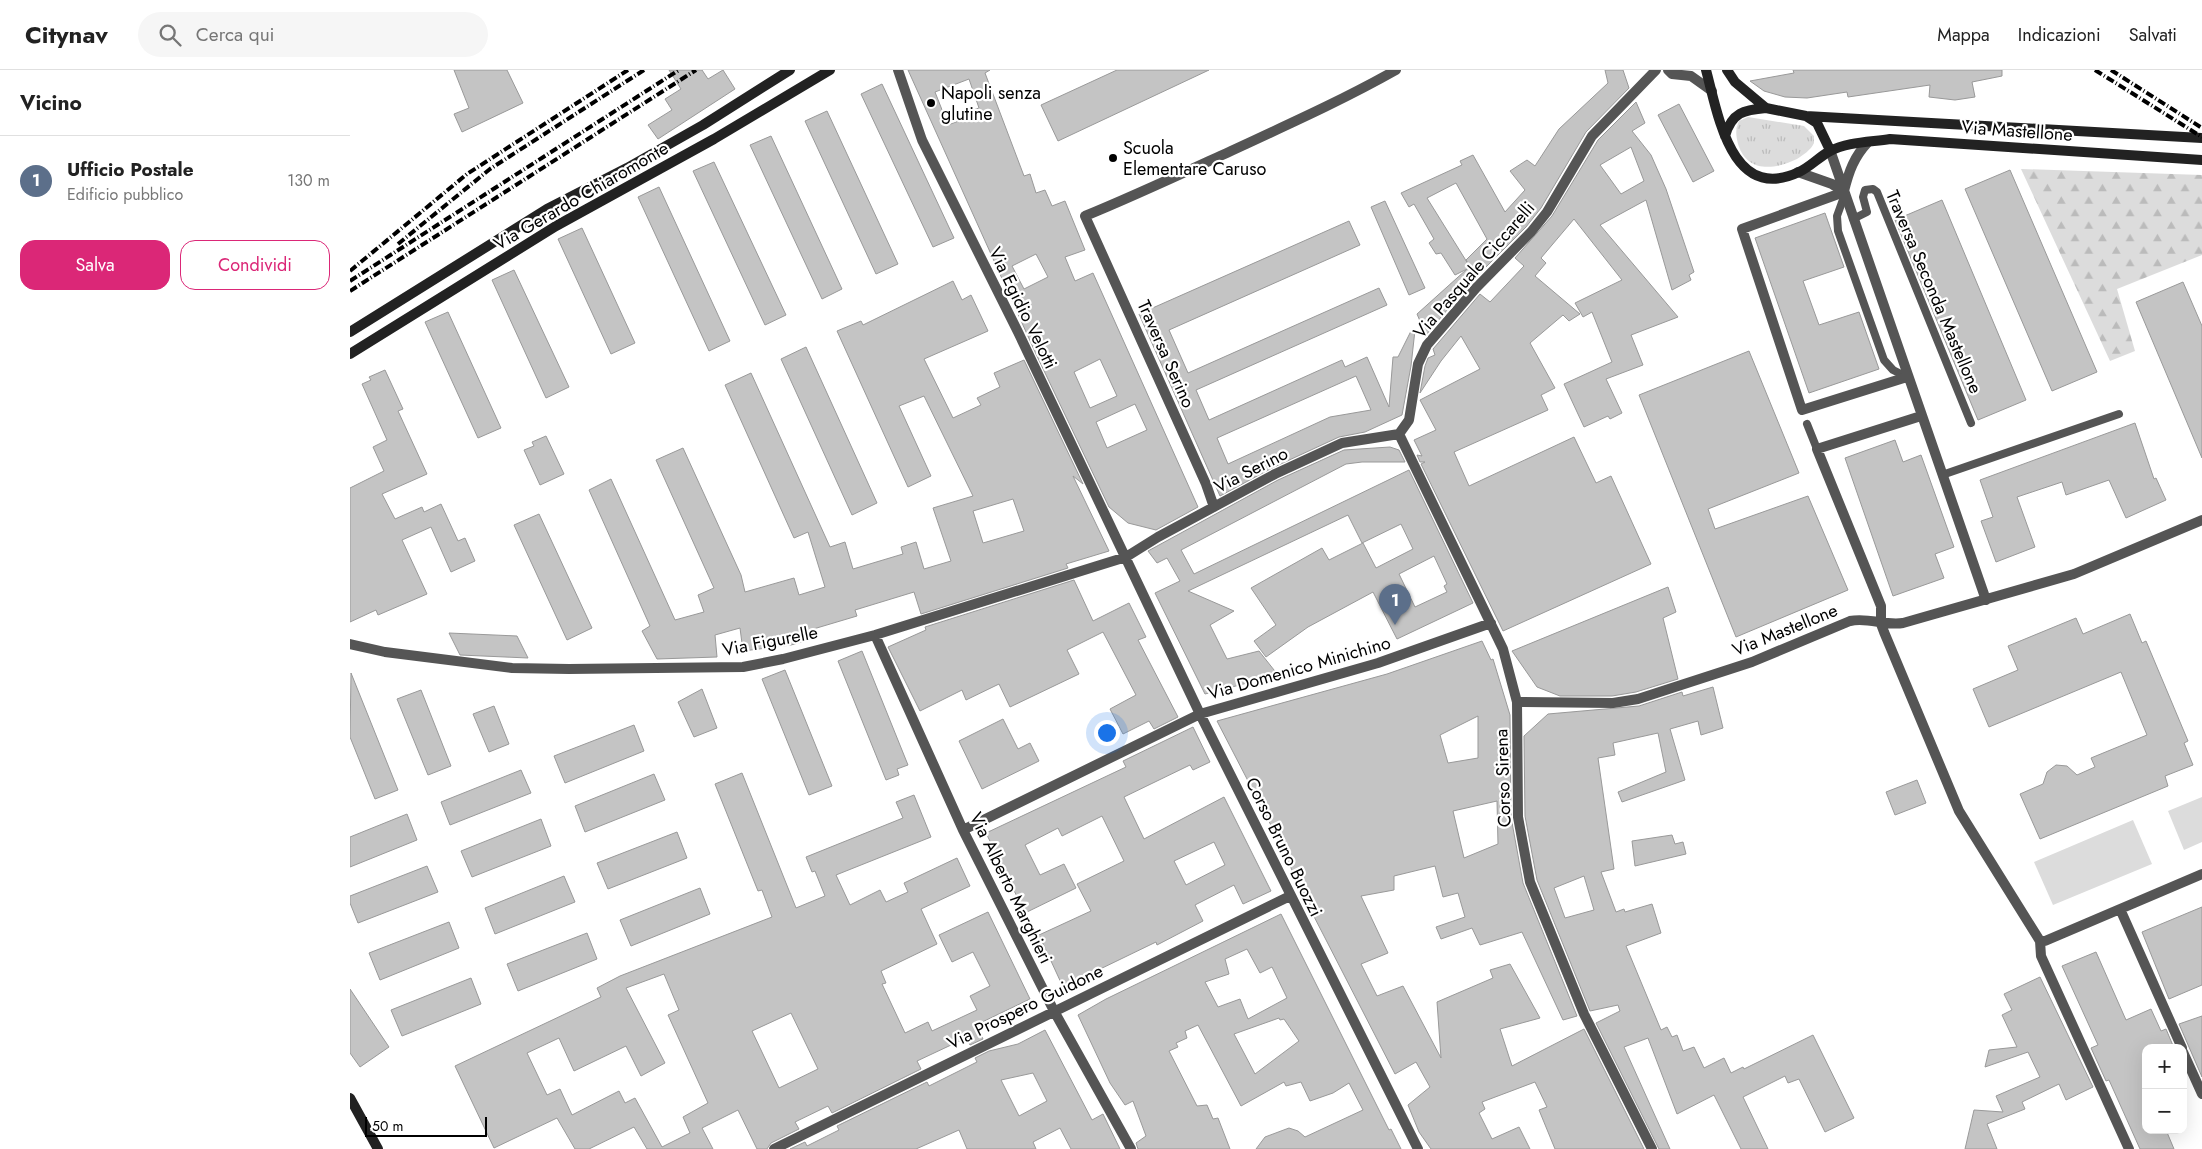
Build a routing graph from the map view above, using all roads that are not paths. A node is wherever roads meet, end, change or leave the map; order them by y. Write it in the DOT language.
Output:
graph roads {
  1 [pos="790,70"];
  2 [pos="830,70"];
  3 [pos="898,70"];
  4 [pos="1396,70"];
  5 [pos="1656,70"];
  6 [pos="1668,70"];
  7 [pos="1706,70"];
  8 [pos="1727,70"];
  9 [pos="1712,91"];
  10 [pos="1766,108"];
  11 [pos="1806,116"];
  12 [pos="1725,136"];
  13 [pos="2202,138"];
  14 [pos="1868,142"];
  15 [pos="1830,150"];
  16 [pos="2202,160"];
  17 [pos="1798,172"];
  18 [pos="1844,193"];
  19 [pos="1853,219"];
  20 [pos="350,332"];
  21 [pos="350,354"];
  22 [pos="1907,377"];
  23 [pos="2120,414"];
  24 [pos="1921,416"];
  25 [pos="1971,423"];
  26 [pos="1807,424"];
  27 [pos="1399,434"];
  28 [pos="1817,449"];
  29 [pos="1942,475"];
  30 [pos="1214,507"];
  31 [pos="2202,520"];
  32 [pos="1126,557"];
  33 [pos="1986,600"];
  34 [pos="1491,623"];
  35 [pos="1881,624"];
  36 [pos="876,635"];
  37 [pos="350,644"];
  38 [pos="1517,702"];
  39 [pos="1200,714"];
  40 [pos="963,830"];
  41 [pos="2202,874"];
  42 [pos="1290,896"];
  43 [pos="2120,909"];
  44 [pos="2040,941"];
  45 [pos="1054,1011"];
  46 [pos="2180,1044"];
  47 [pos="2187,1061"];
  48 [pos="2202,1094"];
  49 [pos="350,1098"];
  50 [pos="378,1149"];
  51 [pos="774,1149"];
  52 [pos="1131,1149"];
  53 [pos="1418,1149"];
  54 [pos="1652,1149"];
  55 [pos="2129,1149"];
  1 -- 20 [label="street, Via Gerardo Chiaromonte"];
  2 -- 21 [label="street, Via Gerardo Chiaromonte"];
  3 -- 32 [label="street, Via Egidio Velotti"];
  4 -- 30 [label="street, Traversa Serino"];
  5 -- 27 [label="street, Via Pasquale Ciccarelli"];
  6 -- 9 [label="street"];
  7 -- 9 [label="street"];
  8 -- 10 [label="street"];
  9 -- 12 [label="street"];
  10 -- 11 [label="street"];
  10 -- 12 [label="street"];
  11 -- 13 [label="street, Via Mastellone"];
  11 -- 15 [label="street"];
  12 -- 17 [label="street"];
  14 -- 15 [label="street, Via Mastellone"];
  14 -- 16 [label="street, Via Mastellone"];
  14 -- 18 [label="street"];
  15 -- 17 [label="street"];
  15 -- 18 [label="street"];
  17 -- 18 [label="street"];
  18 -- 19 [label="street"];
  18 -- 22 [label="lane"];
  18 -- 22 [label="street"];
  19 -- 22 [label="street"];
  19 -- 25 [label="lane, Traversa Seconda Mastellone"];
  22 -- 24 [label="street"];
  23 -- 29 [label="lane"];
  24 -- 28 [label="street"];
  24 -- 29 [label="street"];
  26 -- 28 [label="lane"];
  27 -- 30 [label="street, Via Serino"];
  27 -- 34 [label="street, Corso Sirena"];
  28 -- 35 [label="street"];
  29 -- 33 [label="street"];
  30 -- 32 [label="street, Via Serino"];
  31 -- 33 [label="street, Via Mastellone"];
  32 -- 36 [label="street, Via Figurelle"];
  32 -- 39 [label="street, Corso Bruno Buozzi"];
  33 -- 35 [label="street, Via Mastellone"];
  34 -- 38 [label="street, Corso Sirena"];
  34 -- 39 [label="street, Via Domenico Minichino"];
  35 -- 38 [label="street, Via Mastellone"];
  35 -- 44 [label="street"];
  36 -- 37 [label="street, Via Figurelle"];
  36 -- 40 [label="street, Via Alberto Marghieri"];
  38 -- 54 [label="street, Corso Sirena"];
  39 -- 40 [label="street, Via Domenico Minichino"];
  39 -- 42 [label="street, Corso Bruno Buozzi"];
  40 -- 45 [label="street, Via Alberto Marghieri"];
  41 -- 43 [label="street"];
  42 -- 45 [label="street, Via Prospero Guidone"];
  42 -- 53 [label="street, Corso Bruno Buozzi"];
  43 -- 44 [label="street"];
  43 -- 46 [label="street"];
  44 -- 55 [label="street"];
  45 -- 51 [label="street, Via Prospero Guidone"];
  45 -- 52 [label="street, Via Alberto Marghieri"];
  47 -- 48 [label="street"];
  49 -- 50 [label="street"];
}
